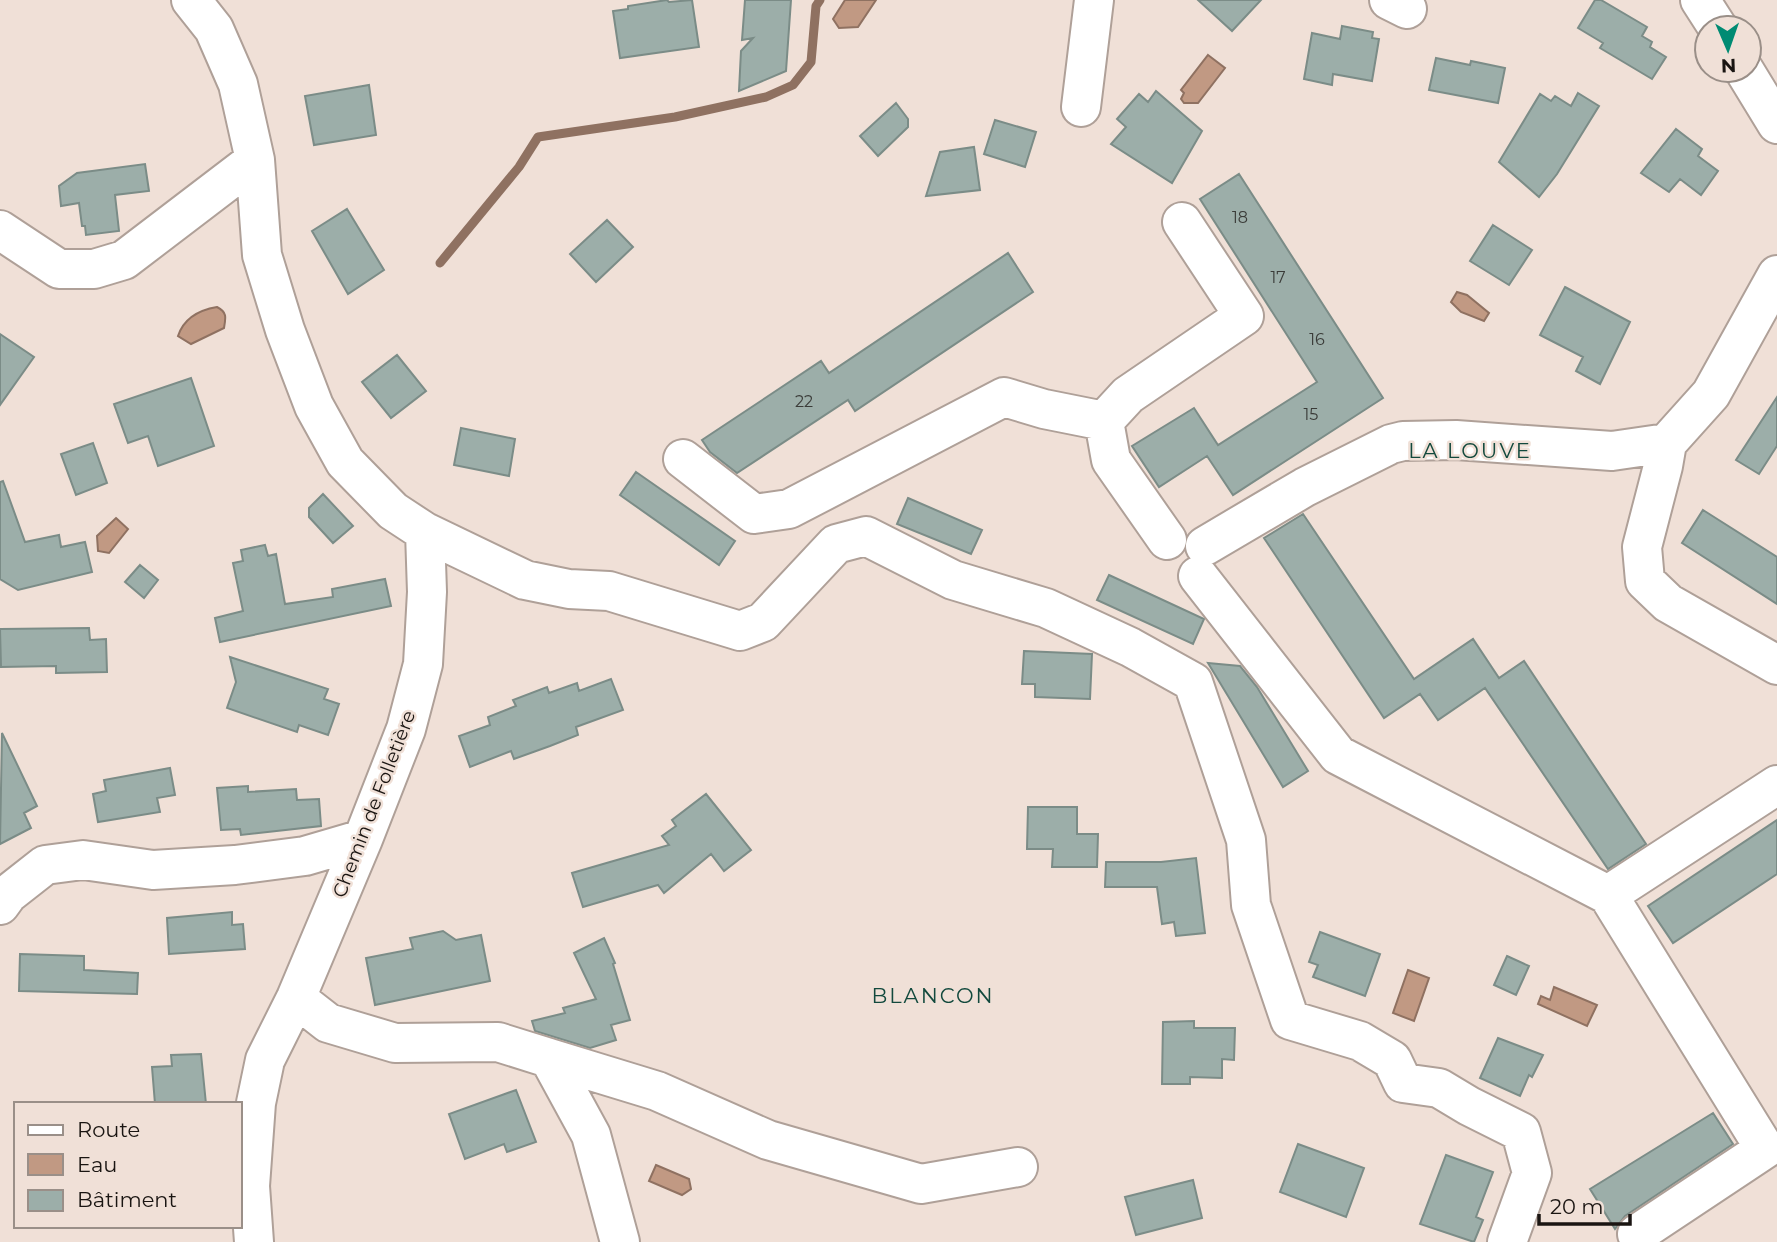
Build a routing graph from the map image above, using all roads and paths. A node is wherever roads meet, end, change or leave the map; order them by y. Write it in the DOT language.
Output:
graph roads {
  1 [pos="191,0"];
  2 [pos="1094,0"];
  3 [pos="1753,84"];
  4 [pos="1081,107"];
  5 [pos="1777,124"];
  6 [pos="255,160"];
  7 [pos="1181,222"];
  8 [pos="0,230"];
  9 [pos="1777,275"];
  10 [pos="1104,421"];
  11 [pos="1667,443"];
  12 [pos="683,459"];
  13 [pos="425,532"];
  14 [pos="1201,561"];
  15 [pos="1777,665"];
  16 [pos="1777,785"];
  17 [pos="363,839"];
  18 [pos="1608,895"];
  19 [pos="0,905"];
  20 [pos="296,998"];
  21 [pos="549,1058"];
  22 [pos="1018,1167"];
  23 [pos="1637,1234"];
  24 [pos="254,1242"];
  25 [pos="620,1242"];
  26 [pos="1507,1242"];
  1 -- 6 [label="street"];
  2 -- 4 [label="street"];
  3 -- 5 [label="street"];
  6 -- 8 [label="street"];
  6 -- 13 [label="street"];
  7 -- 10 [label="street"];
  9 -- 11 [label="street"];
  10 -- 12 [label="street"];
  10 -- 14 [label="street"];
  11 -- 14 [label="street"];
  11 -- 15 [label="street"];
  13 -- 17 [label="street, Chemin de Folletière"];
  13 -- 26 [label="street"];
  14 -- 18 [label="street"];
  16 -- 18 [label="street"];
  17 -- 19 [label="street"];
  17 -- 20 [label="street, Chemin de Folletière"];
  18 -- 23 [label="street"];
  20 -- 21 [label="street"];
  20 -- 24 [label="street, Chemin de Folletière"];
  21 -- 22 [label="street"];
  21 -- 25 [label="street"];
}
